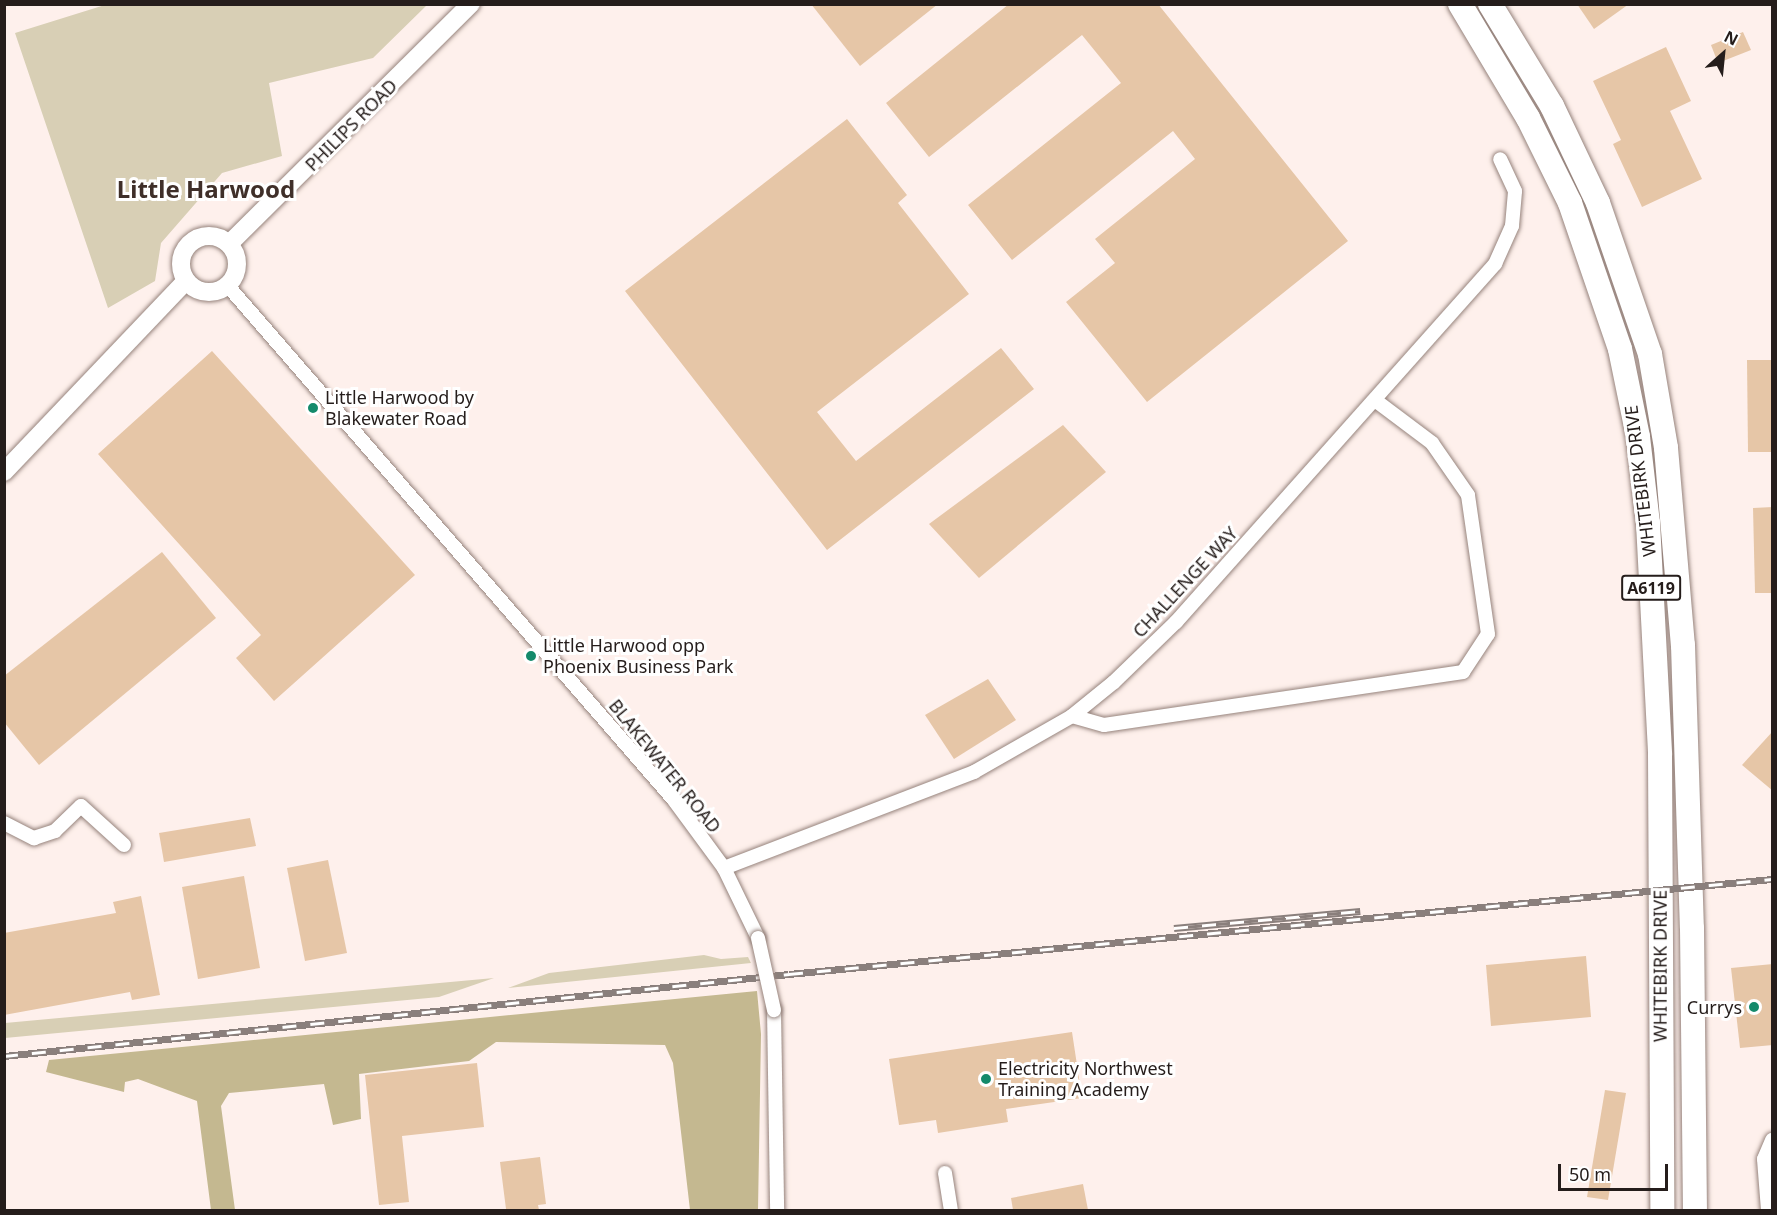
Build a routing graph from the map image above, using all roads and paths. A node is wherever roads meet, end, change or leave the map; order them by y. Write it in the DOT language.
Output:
graph roads {
  1 [pos="471,4"];
  2 [pos="1460,4"];
  3 [pos="1490,4"];
  4 [pos="1500,159"];
  5 [pos="229,244"];
  6 [pos="186,281"];
  7 [pos="228,286"];
  8 [pos="1375,400"];
  9 [pos="4,472"];
  10 [pos="1072,716"];
  11 [pos="4,823"];
  12 [pos="124,845"];
  13 [pos="724,868"];
  14 [pos="1773,1140"];
  15 [pos="945,1173"];
  16 [pos="777,1210"];
  17 [pos="951,1210"];
  18 [pos="1662,1210"];
  19 [pos="1695,1210"];
  20 [pos="1768,1210"];
  1 -- 5 [label="street, PHILIPS ROAD"];
  2 -- 18 [label="highway, WHITEBIRK DRIVE / A6119"];
  3 -- 19 [label="highway, WHITEBIRK DRIVE / A6119"];
  4 -- 8 [label="street, CHALLENGE WAY"];
  5 -- 6 [label="street"];
  5 -- 7 [label="street"];
  6 -- 7 [label="street"];
  6 -- 9 [label="street"];
  7 -- 13 [label="street, BLAKEWATER ROAD"];
  8 -- 10 [label="street, CHALLENGE WAY"];
  8 -- 10 [label="street"];
  10 -- 13 [label="street, CHALLENGE WAY"];
  11 -- 12 [label="street"];
  13 -- 16 [label="street, BLAKEWATER ROAD, bridge"];
  14 -- 20 [label="street"];
  15 -- 17 [label="street"];
}
